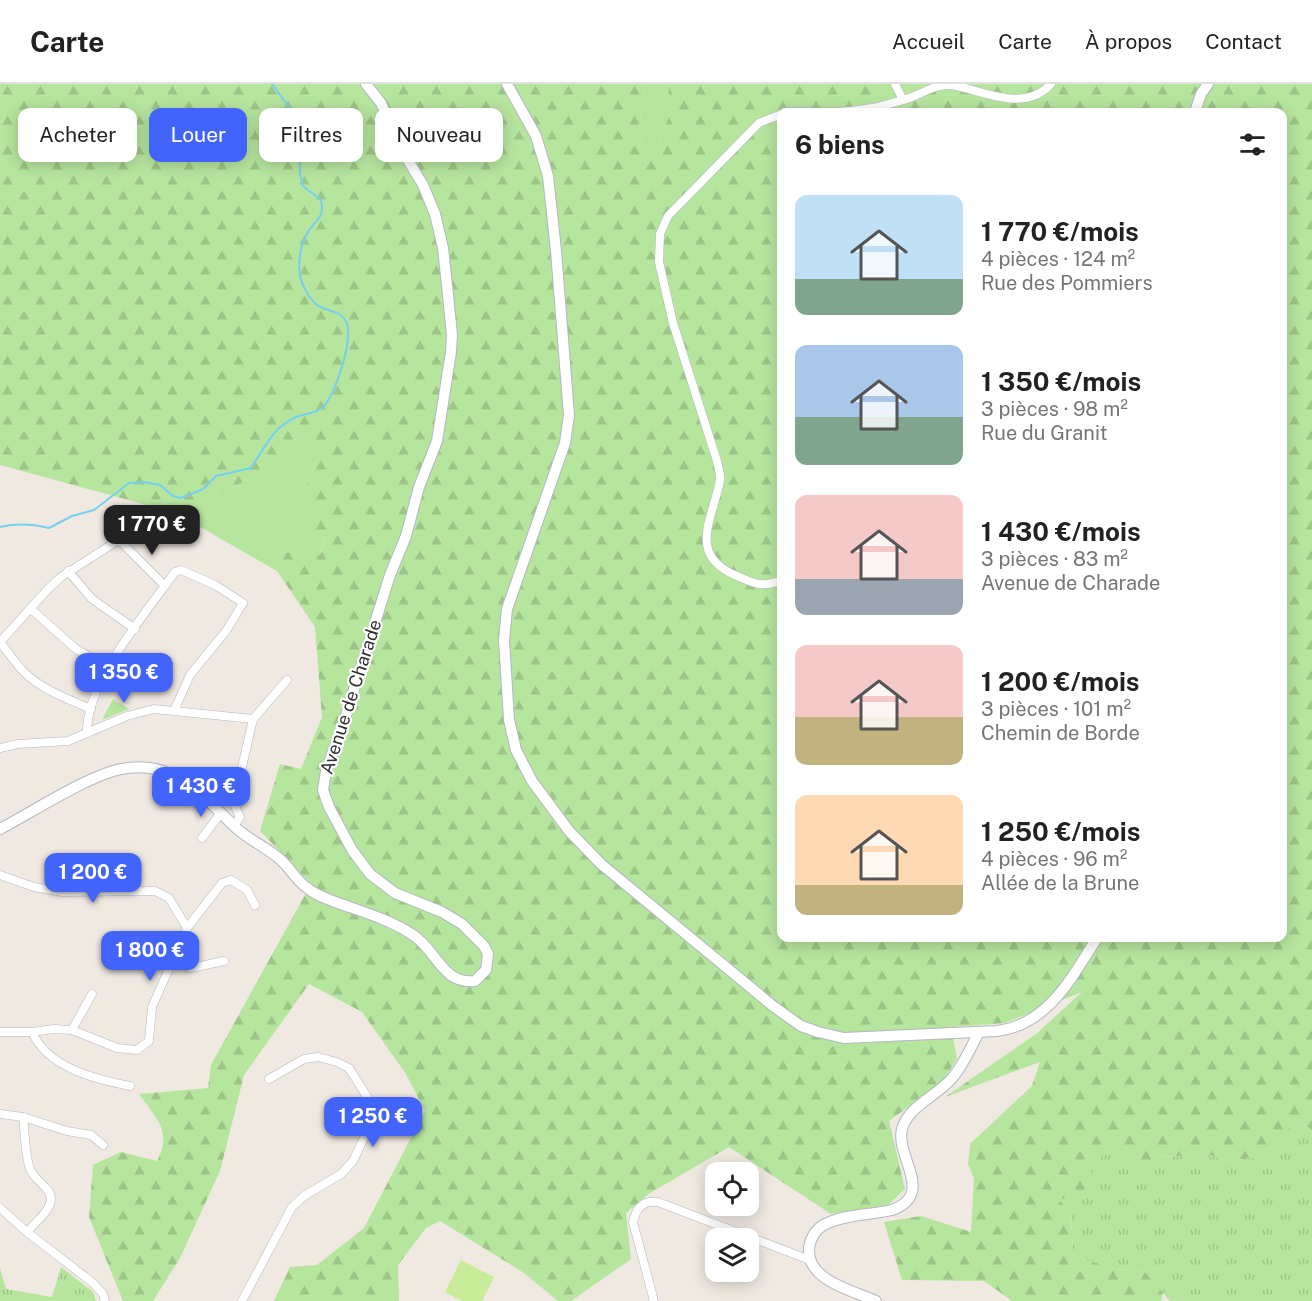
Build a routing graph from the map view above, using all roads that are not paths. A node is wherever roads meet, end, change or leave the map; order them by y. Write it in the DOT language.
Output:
graph roads {
  1 [pos="366,84"];
  2 [pos="507,84"];
  3 [pos="895,84"];
  4 [pos="1051,84"];
  5 [pos="1208,84"];
  6 [pos="903,100"];
  7 [pos="869,108"];
  8 [pos="1197,108"];
  9 [pos="777,116"];
  10 [pos="68,571"];
  11 [pos="777,582"];
  12 [pos="165,586"];
  13 [pos="31,609"];
  14 [pos="135,629"];
  15 [pos="0,642"];
  16 [pos="108,668"];
  17 [pos="287,680"];
  18 [pos="91,709"];
  19 [pos="174,711"];
  20 [pos="253,719"];
  21 [pos="87,733"];
  22 [pos="0,747"];
  23 [pos="221,813"];
  24 [pos="234,826"];
  25 [pos="0,829"];
  26 [pos="202,838"];
  27 [pos="0,875"];
  28 [pos="255,905"];
  29 [pos="187,928"];
  30 [pos="1094,942"];
  31 [pos="173,961"];
  32 [pos="224,961"];
  33 [pos="92,994"];
  34 [pos="72,1030"];
  35 [pos="0,1032"];
  36 [pos="32,1032"];
  37 [pos="979,1032"];
  38 [pos="269,1079"];
  39 [pos="130,1086"];
  40 [pos="0,1114"];
  41 [pos="23,1117"];
  42 [pos="103,1145"];
  43 [pos="0,1208"];
  44 [pos="27,1232"];
  45 [pos="810,1260"];
  46 [pos="104,1300"];
  47 [pos="242,1301"];
  48 [pos="654,1301"];
  49 [pos="876,1301"];
  1 -- 24 [label="street, Avenue de Charade"];
  2 -- 37 [label="street"];
  3 -- 6 [label="street"];
  4 -- 6 [label="street"];
  5 -- 8 [label="street"];
  6 -- 7 [label="street"];
  9 -- 11 [label="street"];
  10 -- 12 [label="street"];
  10 -- 13 [label="street"];
  10 -- 14 [label="street"];
  12 -- 14 [label="street"];
  12 -- 19 [label="street"];
  13 -- 15 [label="street"];
  13 -- 16 [label="street"];
  14 -- 16 [label="street"];
  15 -- 18 [label="street"];
  16 -- 18 [label="street"];
  17 -- 20 [label="street"];
  18 -- 21 [label="street"];
  19 -- 20 [label="street"];
  19 -- 21 [label="street"];
  20 -- 24 [label="street"];
  21 -- 22 [label="street"];
  23 -- 24 [label="street, Avenue de Charade"];
  23 -- 25 [label="street, Avenue de Charade"];
  23 -- 26 [label="street"];
  27 -- 29 [label="street"];
  28 -- 29 [label="street"];
  29 -- 31 [label="street"];
  30 -- 37 [label="street"];
  31 -- 32 [label="street"];
  31 -- 34 [label="street"];
  33 -- 34 [label="street"];
  34 -- 36 [label="street"];
  35 -- 36 [label="street"];
  36 -- 39 [label="street"];
  37 -- 45 [label="street"];
  38 -- 47 [label="street"];
  40 -- 41 [label="street"];
  41 -- 42 [label="street"];
  41 -- 44 [label="street"];
  43 -- 44 [label="street"];
  44 -- 46 [label="street"];
  45 -- 48 [label="street"];
  45 -- 49 [label="street"];
}
